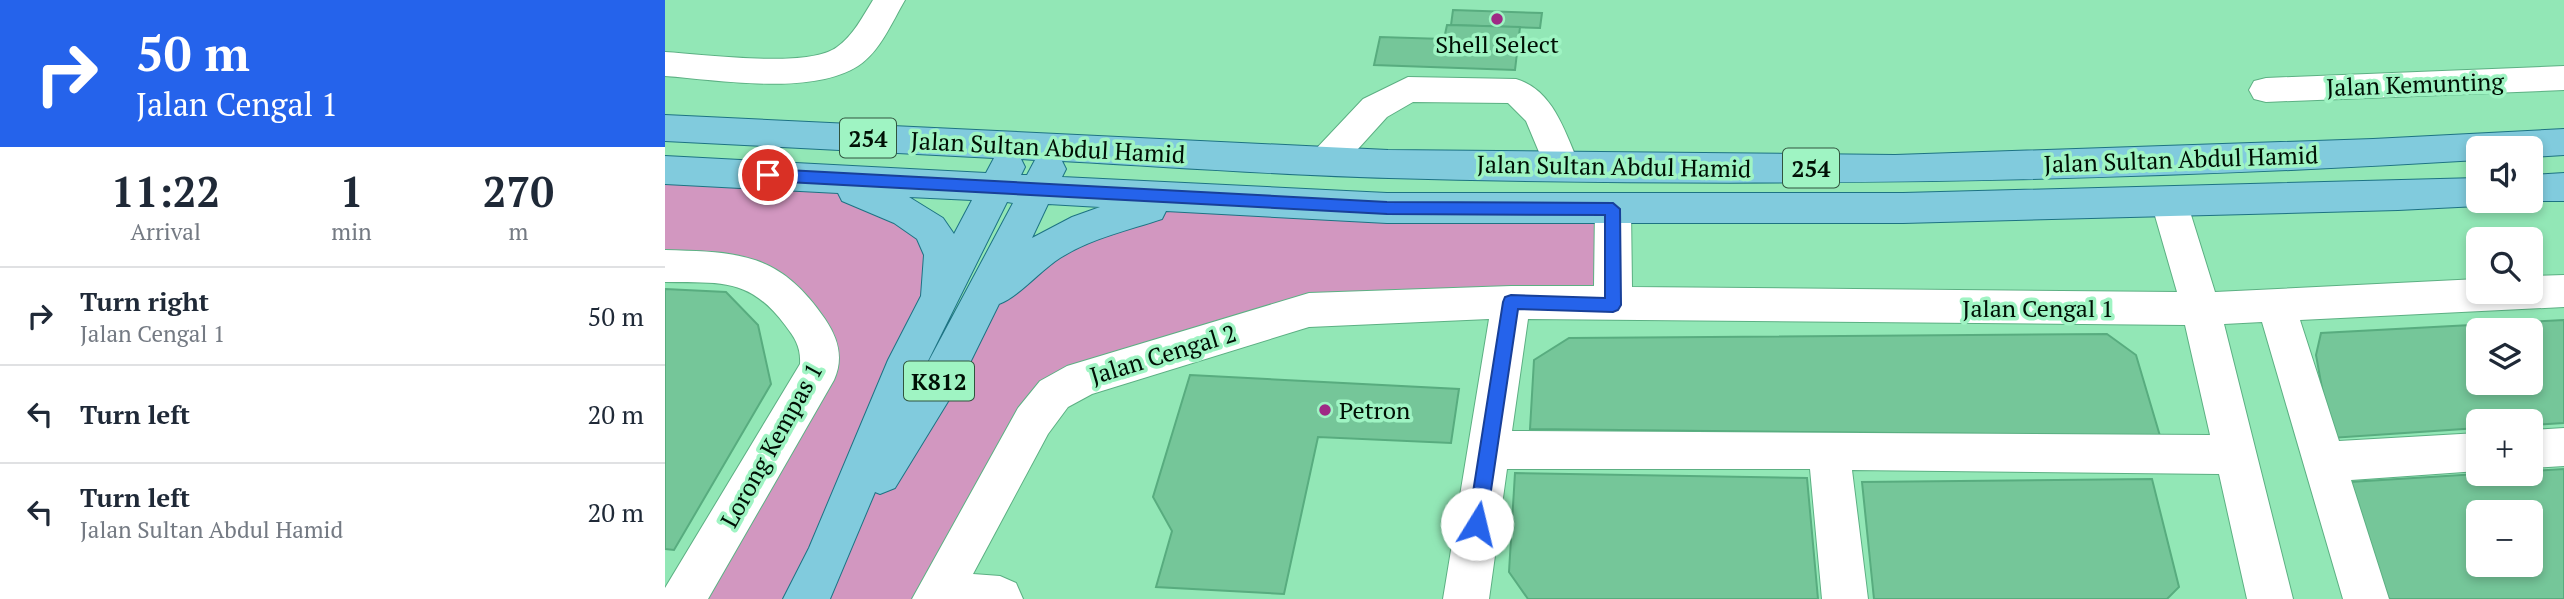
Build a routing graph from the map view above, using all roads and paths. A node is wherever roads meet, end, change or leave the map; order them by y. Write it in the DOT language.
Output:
graph roads {
  1 [pos="889,0"];
  2 [pos="665,64"];
  3 [pos="2564,78"];
  4 [pos="2266,90"];
  5 [pos="665,128"];
  6 [pos="2564,142"];
  7 [pos="1018,146"];
  8 [pos="1059,148"];
  9 [pos="1326,161"];
  10 [pos="1562,166"];
  11 [pos="665,170"];
  12 [pos="820,178"];
  13 [pos="2564,187"];
  14 [pos="996,188"];
  15 [pos="2543,188"];
  16 [pos="1037,190"];
  17 [pos="2466,192"];
  18 [pos="1238,201"];
  19 [pos="2169,202"];
  20 [pos="1613,209"];
  21 [pos="665,266"];
  22 [pos="2564,291"];
  23 [pos="939,300"];
  24 [pos="1511,302"];
  25 [pos="980,304"];
  26 [pos="1613,305"];
  27 [pos="2276,306"];
  28 [pos="2201,309"];
  29 [pos="2564,447"];
  30 [pos="2543,448"];
  31 [pos="1488,450"];
  32 [pos="1829,450"];
  33 [pos="2466,453"];
  34 [pos="2234,455"];
  35 [pos="2324,462"];
  36 [pos="682,580"];
  37 [pos="815,581"];
  38 [pos="937,597"];
  39 [pos="997,599"];
  40 [pos="1466,599"];
  41 [pos="1845,599"];
  42 [pos="2270,599"];
  43 [pos="2366,599"];
  1 -- 2 [label="street"];
  3 -- 4 [label="street, Jalan Kemunting"];
  5 -- 7 [label="main road, Jalan Sultan Abdul Hamid / 254"];
  6 -- 10 [label="main road, Jalan Sultan Abdul Hamid / 254"];
  7 -- 8 [label="main road, Jalan Sultan Abdul Hamid / 254"];
  7 -- 14 [label="main road, K812"];
  8 -- 9 [label="main road, Jalan Sultan Abdul Hamid / 254"];
  8 -- 16 [label="main road, K812"];
  9 -- 10 [label="main road, Jalan Sultan Abdul Hamid / 254"];
  9 -- 10 [label="street"];
  11 -- 12 [label="main road, Jalan Sultan Abdul Hamid / 254"];
  12 -- 14 [label="main road, Jalan Sultan Abdul Hamid / 254"];
  12 -- 23 [label="main road"];
  13 -- 15 [label="main road"];
  14 -- 16 [label="main road, Jalan Sultan Abdul Hamid / 254"];
  14 -- 23 [label="main road, K812"];
  16 -- 18 [label="main road, Jalan Sultan Abdul Hamid / 254"];
  16 -- 25 [label="main road, K812"];
  17 -- 19 [label="main road, Jalan Sultan Abdul Hamid / 254"];
  18 -- 20 [label="main road, Jalan Sultan Abdul Hamid / 254"];
  18 -- 25 [label="main road"];
  19 -- 20 [label="main road, Jalan Sultan Abdul Hamid / 254"];
  19 -- 28 [label="street"];
  20 -- 26 [label="street"];
  21 -- 36 [label="street, Lorong Kempas 1"];
  22 -- 27 [label="street, Jalan Cengal 1"];
  23 -- 37 [label="main road, K812"];
  24 -- 26 [label="street, Jalan Cengal 1"];
  24 -- 31 [label="street"];
  24 -- 38 [label="street, Jalan Cengal 2"];
  25 -- 37 [label="main road, K812"];
  26 -- 28 [label="street, Jalan Cengal 1"];
  27 -- 28 [label="street, Jalan Cengal 1"];
  27 -- 35 [label="street"];
  28 -- 34 [label="street"];
  29 -- 30 [label="street"];
  31 -- 32 [label="street"];
  31 -- 40 [label="street"];
  32 -- 34 [label="street"];
  32 -- 41 [label="street"];
  33 -- 35 [label="street"];
  34 -- 42 [label="street"];
  35 -- 43 [label="street"];
  38 -- 39 [label="street"];
}
